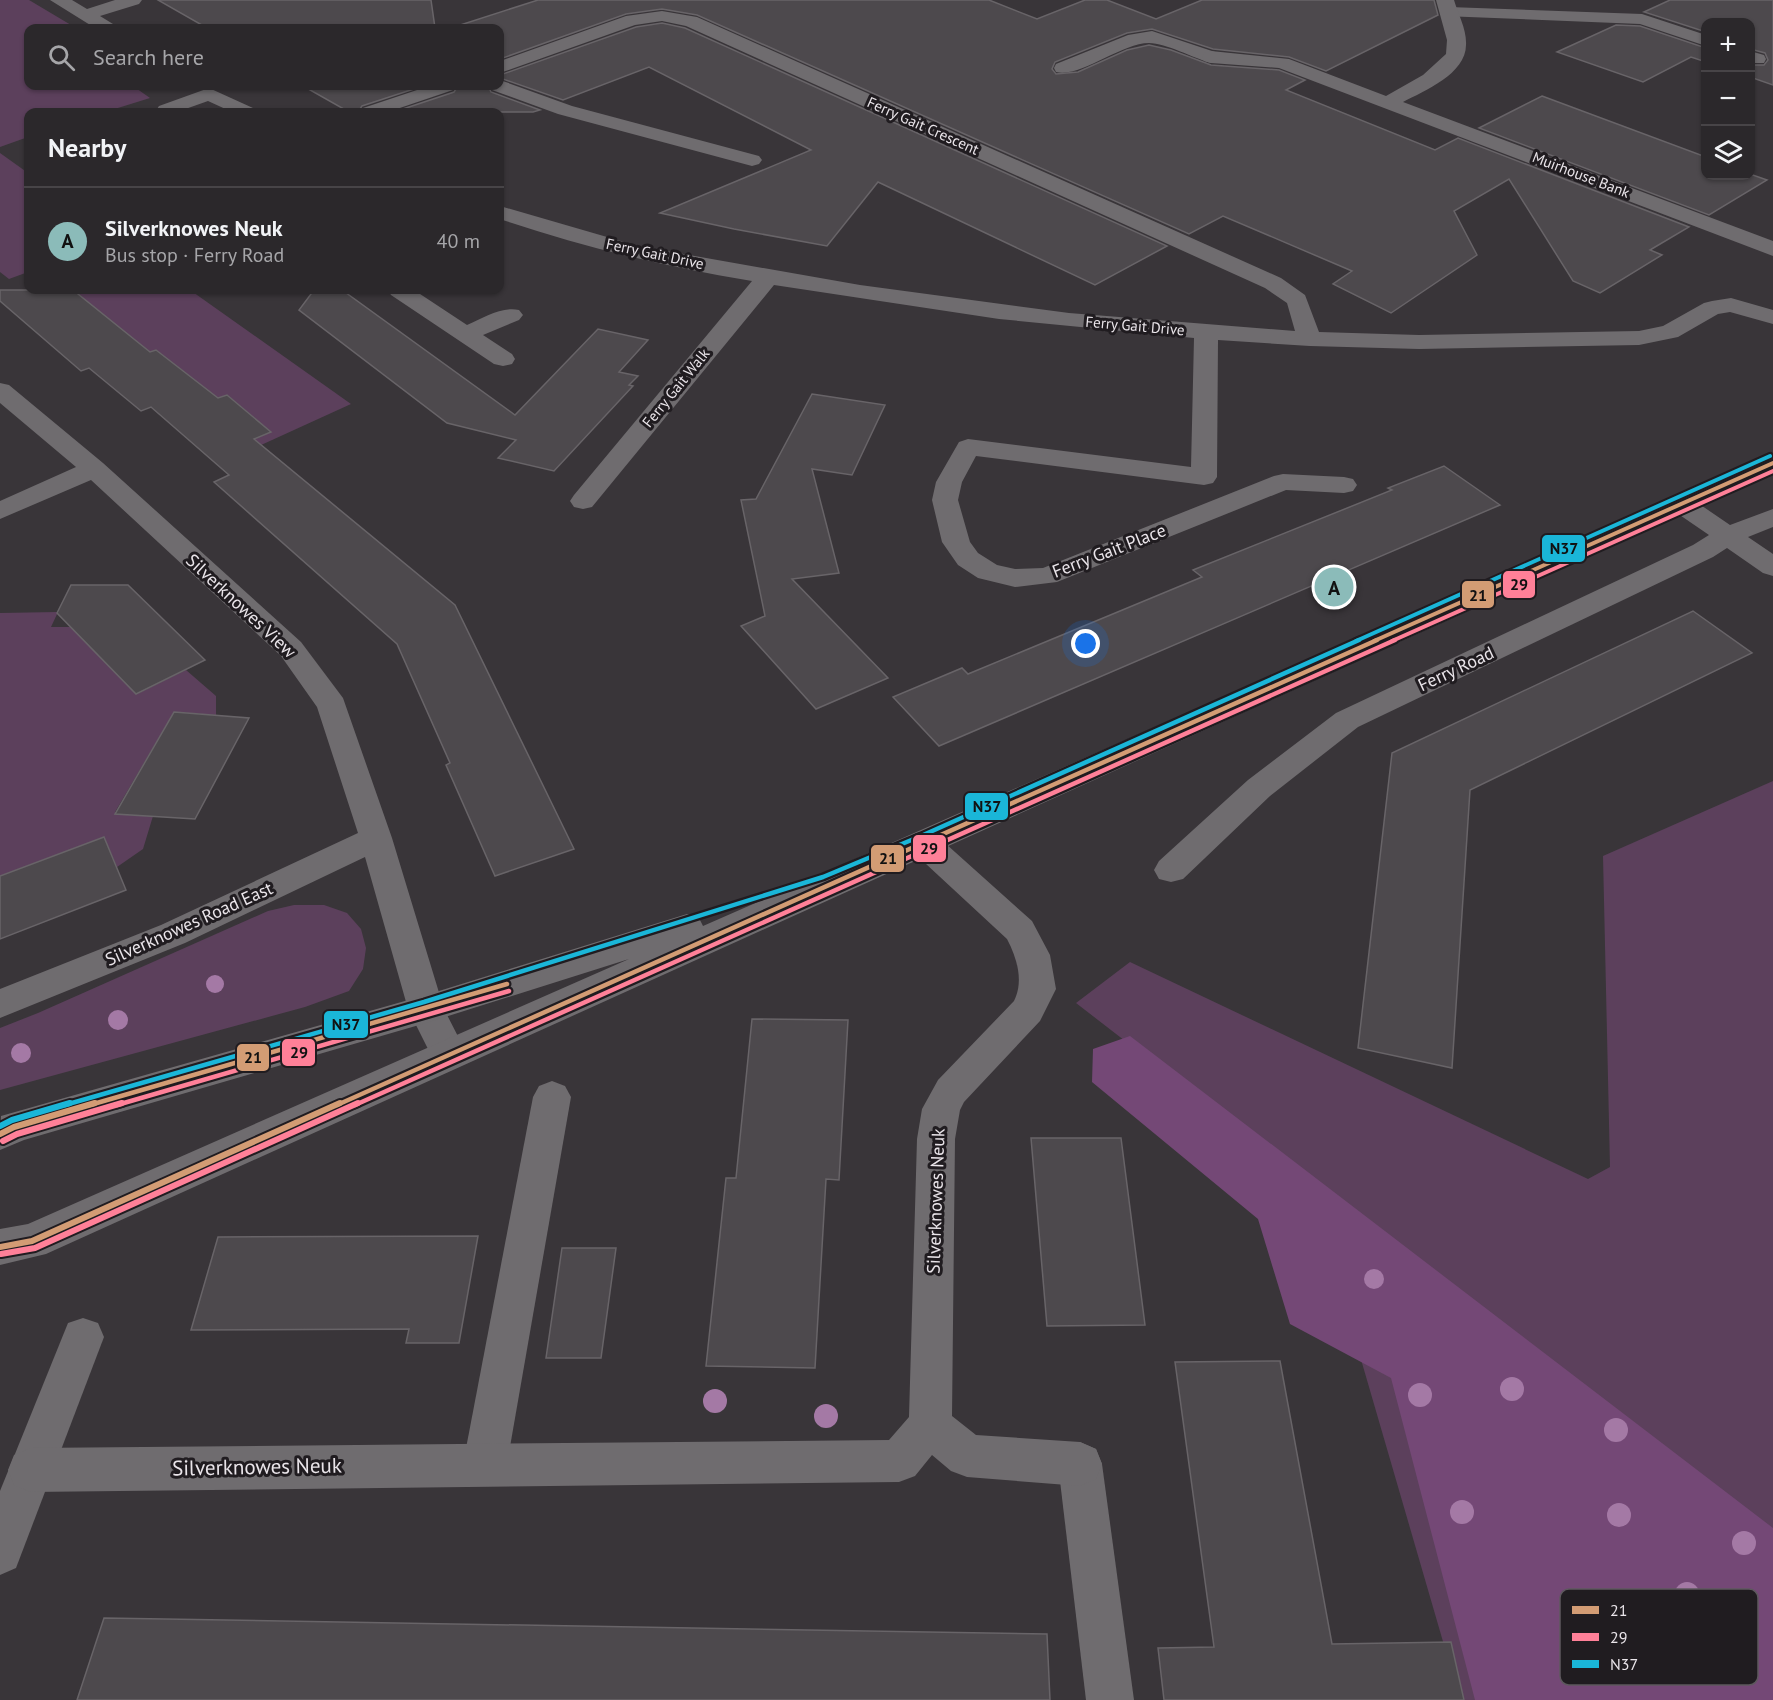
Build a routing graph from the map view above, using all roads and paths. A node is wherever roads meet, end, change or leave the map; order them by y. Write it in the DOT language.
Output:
graph roads {
  1 [pos="59,0"];
  2 [pos="133,0"];
  3 [pos="1447,6"];
  4 [pos="85,15"];
  5 [pos="100,24"];
  6 [pos="1701,39"];
  7 [pos="504,66"];
  8 [pos="1064,68"];
  9 [pos="504,88"];
  10 [pos="434,90"];
  11 [pos="1388,102"];
  12 [pos="171,108"];
  13 [pos="238,108"];
  14 [pos="382,108"];
  15 [pos="752,160"];
  16 [pos="504,213"];
  17 [pos="1773,249"];
  18 [pos="769,276"];
  19 [pos="405,294"];
  20 [pos="511,315"];
  21 [pos="1773,317"];
  22 [pos="1206,332"];
  23 [pos="467,333"];
  24 [pos="1310,339"];
  25 [pos="503,359"];
  26 [pos="0,390"];
  27 [pos="1773,463"];
  28 [pos="94,469"];
  29 [pos="1204,477"];
  30 [pos="1283,482"];
  31 [pos="1344,485"];
  32 [pos="583,501"];
  33 [pos="1680,503"];
  34 [pos="0,511"];
  35 [pos="1773,517"];
  36 [pos="1728,535"];
  37 [pos="1773,567"];
  38 [pos="376,838"];
  39 [pos="924,843"];
  40 [pos="1171,870"];
  41 [pos="826,884"];
  42 [pos="0,1004"];
  43 [pos="426,1009"];
  44 [pos="449,1054"];
  45 [pos="552,1097"];
  46 [pos="0,1134"];
  47 [pos="0,1247"];
  48 [pos="83,1337"];
  49 [pos="930,1425"];
  50 [pos="485,1464"];
  51 [pos="30,1470"];
  52 [pos="0,1552"];
  53 [pos="1110,1700"];
  1 -- 4 [label="street"];
  2 -- 4 [label="street"];
  3 -- 6 [label="street"];
  3 -- 11 [label="street"];
  4 -- 5 [label="street"];
  7 -- 24 [label="street, Ferry Gait Crescent"];
  8 -- 11 [label="street, Muirhouse Bank"];
  9 -- 15 [label="street"];
  10 -- 14 [label="street"];
  11 -- 17 [label="street, Muirhouse Bank"];
  12 -- 13 [label="street"];
  16 -- 18 [label="street, Ferry Gait Drive"];
  18 -- 22 [label="street, Ferry Gait Drive"];
  18 -- 32 [label="street, Ferry Gait Walk"];
  19 -- 23 [label="street"];
  20 -- 23 [label="street"];
  21 -- 24 [label="street, Ferry Gait Drive"];
  22 -- 24 [label="street, Ferry Gait Drive"];
  22 -- 29 [label="street"];
  23 -- 25 [label="street"];
  26 -- 28 [label="street, Silverknowes View"];
  27 -- 33 [label="street"];
  28 -- 34 [label="street"];
  28 -- 38 [label="street, Silverknowes View"];
  29 -- 30 [label="street, Ferry Gait Place"];
  29 -- 30 [label="street, Ferry Gait Place"];
  30 -- 31 [label="street, Ferry Gait Place"];
  33 -- 36 [label="street"];
  33 -- 39 [label="street"];
  35 -- 36 [label="street, Ferry Road"];
  36 -- 37 [label="street"];
  36 -- 40 [label="street, Ferry Road"];
  38 -- 42 [label="street, Silverknowes Road East"];
  38 -- 43 [label="street, Silverknowes View"];
  39 -- 41 [label="street"];
  39 -- 49 [label="street, Silverknowes Neuk"];
  41 -- 43 [label="street"];
  41 -- 44 [label="street"];
  43 -- 44 [label="street, Silverknowes View"];
  43 -- 46 [label="street"];
  44 -- 47 [label="street"];
  45 -- 50 [label="street"];
  48 -- 51 [label="street"];
  49 -- 50 [label="street, Silverknowes Neuk"];
  49 -- 53 [label="street"];
  50 -- 51 [label="street, Silverknowes Neuk"];
  51 -- 52 [label="street"];
}
